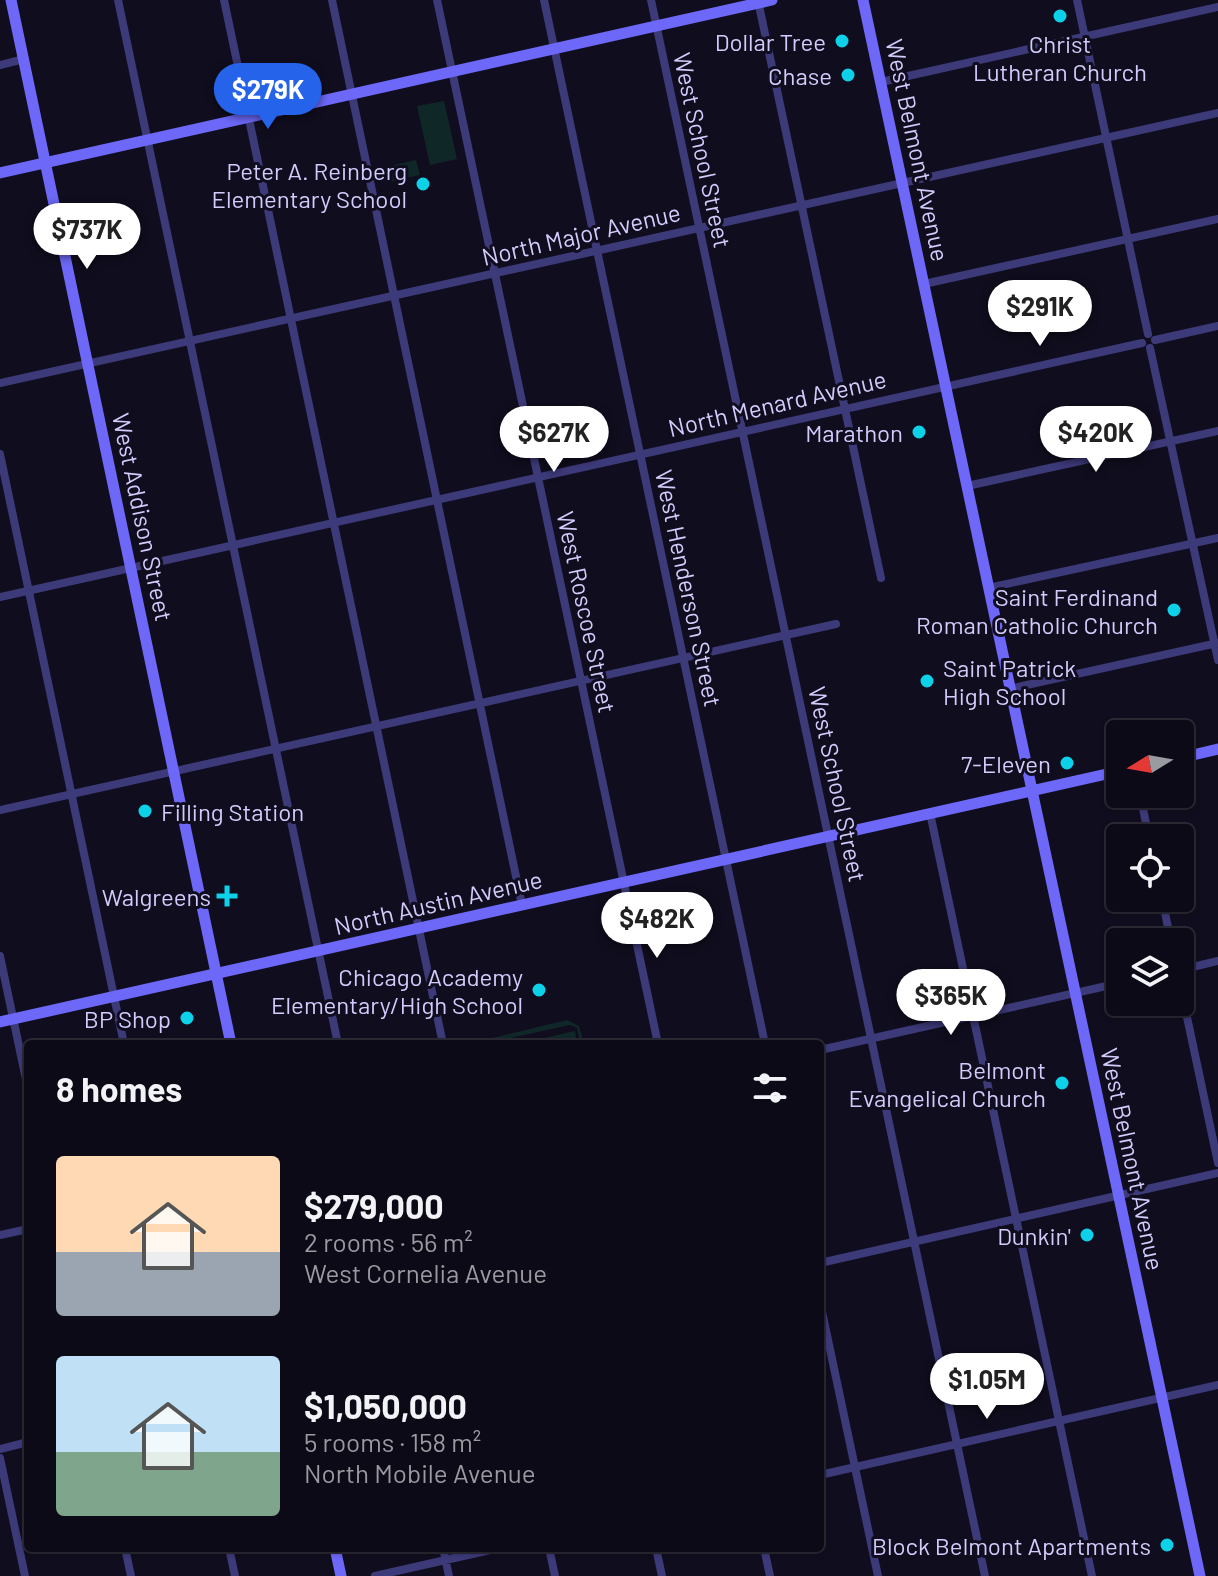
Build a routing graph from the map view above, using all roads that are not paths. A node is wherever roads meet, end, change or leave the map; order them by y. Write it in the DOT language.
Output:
graph roads {
  1 [pos="11,0"];
  2 [pos="118,0"];
  3 [pos="224,0"];
  4 [pos="332,0"];
  5 [pos="437,0"];
  6 [pos="544,0"];
  7 [pos="651,0"];
  8 [pos="772,0"];
  9 [pos="863,0"];
  10 [pos="1077,0"];
  11 [pos="758,2"];
  12 [pos="1218,7"];
  13 [pos="657,26"];
  14 [pos="1085,37"];
  15 [pos="554,49"];
  16 [pos="24,59"];
  17 [pos="0,65"];
  18 [pos="452,72"];
  19 [pos="881,82"];
  20 [pos="352,94"];
  21 [pos="1218,113"];
  22 [pos="248,118"];
  23 [pos="1106,138"];
  24 [pos="148,140"];
  25 [pos="46,163"];
  26 [pos="0,173"];
  27 [pos="902,183"];
  28 [pos="802,206"];
  29 [pos="1218,219"];
  30 [pos="700,228"];
  31 [pos="1128,239"];
  32 [pos="597,251"];
  33 [pos="495,274"];
  34 [pos="924,284"];
  35 [pos="394,296"];
  36 [pos="291,319"];
  37 [pos="1218,326"];
  38 [pos="190,341"];
  39 [pos="1151,341"];
  40 [pos="88,364"];
  41 [pos="0,383"];
  42 [pos="945,386"];
  43 [pos="845,408"];
  44 [pos="742,431"];
  45 [pos="1218,431"];
  46 [pos="1171,441"];
  47 [pos="0,454"];
  48 [pos="640,454"];
  49 [pos="538,476"];
  50 [pos="967,486"];
  51 [pos="436,499"];
  52 [pos="333,522"];
  53 [pos="1218,538"];
  54 [pos="1193,543"];
  55 [pos="233,544"];
  56 [pos="131,567"];
  57 [pos="881,578"];
  58 [pos="988,588"];
  59 [pos="29,590"];
  60 [pos="0,597"];
  61 [pos="836,624"];
  62 [pos="786,635"];
  63 [pos="1216,643"];
  64 [pos="684,658"];
  65 [pos="1218,660"];
  66 [pos="581,680"];
  67 [pos="1009,689"];
  68 [pos="479,703"];
  69 [pos="377,726"];
  70 [pos="276,748"];
  71 [pos="1218,749"];
  72 [pos="1194,755"];
  73 [pos="174,771"];
  74 [pos="1106,774"];
  75 [pos="1032,791"];
  76 [pos="71,794"];
  77 [pos="0,810"];
  78 [pos="930,813"];
  79 [pos="828,836"];
  80 [pos="726,859"];
  81 [pos="624,882"];
  82 [pos="522,905"];
  83 [pos="419,928"];
  84 [pos="318,951"];
  85 [pos="0,956"];
  86 [pos="1218,961"];
  87 [pos="1194,967"];
  88 [pos="216,974"];
  89 [pos="1106,986"];
  90 [pos="1075,993"];
  91 [pos="114,997"];
  92 [pos="973,1016"];
  93 [pos="1187,1016"];
  94 [pos="13,1019"];
  95 [pos="0,1022"];
  96 [pos="871,1039"];
  97 [pos="123,1040"];
  98 [pos="230,1040"];
  99 [pos="337,1040"];
  100 [pos="442,1040"];
  101 [pos="657,1040"];
  102 [pos="764,1040"];
  103 [pos="824,1049"];
  104 [pos="24,1070"];
  105 [pos="1218,1163"];
  106 [pos="1218,1173"];
  107 [pos="1118,1195"];
  108 [pos="1016,1218"];
  109 [pos="24,1230"];
  110 [pos="0,1235"];
  111 [pos="914,1241"];
  112 [pos="824,1262"];
  113 [pos="824,1321"];
  114 [pos="1218,1385"];
  115 [pos="1161,1398"];
  116 [pos="1059,1421"];
  117 [pos="24,1443"];
  118 [pos="957,1444"];
  119 [pos="0,1449"];
  120 [pos="0,1458"];
  121 [pos="855,1467"];
  122 [pos="824,1474"];
  123 [pos="126,1552"];
  124 [pos="230,1552"];
  125 [pos="336,1552"];
  126 [pos="444,1552"];
  127 [pos="481,1552"];
  128 [pos="550,1552"];
  129 [pos="657,1552"];
  130 [pos="765,1552"];
  131 [pos="445,1560"];
  132 [pos="25,1576"];
  133 [pos="131,1576"];
  134 [pos="235,1576"];
  135 [pos="341,1576"];
  136 [pos="375,1576"];
  137 [pos="449,1576"];
  138 [pos="555,1576"];
  139 [pos="662,1576"];
  140 [pos="770,1576"];
  141 [pos="878,1576"];
  142 [pos="985,1576"];
  143 [pos="1092,1576"];
  144 [pos="1200,1576"];
  1 -- 16 [label="main road, West Addison Street"];
  2 -- 24 [label="street"];
  3 -- 22 [label="street"];
  4 -- 20 [label="street"];
  5 -- 18 [label="street, West Roscoe Street"];
  6 -- 15 [label="street, West Henderson Street"];
  7 -- 13 [label="street, West School Street"];
  8 -- 11 [label="main road"];
  9 -- 19 [label="main road, West Belmont Avenue"];
  10 -- 14 [label="street"];
  11 -- 13 [label="main road"];
  11 -- 28 [label="street"];
  12 -- 14 [label="street"];
  13 -- 15 [label="main road"];
  13 -- 30 [label="street, West School Street"];
  14 -- 19 [label="street"];
  14 -- 23 [label="street"];
  15 -- 18 [label="main road"];
  15 -- 32 [label="street, West Henderson Street"];
  16 -- 17 [label="street"];
  16 -- 25 [label="main road, West Addison Street"];
  18 -- 20 [label="main road"];
  18 -- 33 [label="street, West Roscoe Street"];
  19 -- 27 [label="main road, West Belmont Avenue"];
  20 -- 22 [label="main road"];
  20 -- 35 [label="street"];
  21 -- 23 [label="street, North Major Avenue"];
  22 -- 24 [label="main road"];
  22 -- 36 [label="street"];
  23 -- 27 [label="street, North Major Avenue"];
  23 -- 31 [label="street"];
  24 -- 25 [label="main road"];
  24 -- 38 [label="street"];
  25 -- 26 [label="main road"];
  25 -- 40 [label="main road, West Addison Street"];
  27 -- 28 [label="street, North Major Avenue"];
  27 -- 34 [label="main road, West Belmont Avenue"];
  28 -- 30 [label="street, North Major Avenue"];
  28 -- 43 [label="street"];
  29 -- 31 [label="street"];
  30 -- 32 [label="street, North Major Avenue"];
  30 -- 44 [label="street, West School Street"];
  31 -- 34 [label="street"];
  31 -- 39 [label="street"];
  32 -- 33 [label="street, North Major Avenue"];
  32 -- 48 [label="street, West Henderson Street"];
  33 -- 35 [label="street, North Major Avenue"];
  33 -- 49 [label="street, West Roscoe Street"];
  34 -- 42 [label="main road, West Belmont Avenue"];
  35 -- 36 [label="street, North Major Avenue"];
  35 -- 51 [label="street"];
  36 -- 38 [label="street, North Major Avenue"];
  36 -- 52 [label="street"];
  37 -- 39 [label="street"];
  38 -- 40 [label="street, North Major Avenue"];
  38 -- 55 [label="street"];
  39 -- 42 [label="street, North Menard Avenue"];
  39 -- 46 [label="street"];
  40 -- 41 [label="street, North Major Avenue"];
  40 -- 56 [label="main road, West Addison Street"];
  42 -- 43 [label="street, North Menard Avenue"];
  42 -- 50 [label="main road, West Belmont Avenue"];
  43 -- 44 [label="street, North Menard Avenue"];
  43 -- 57 [label="street"];
  44 -- 48 [label="street, North Menard Avenue"];
  44 -- 62 [label="street, West School Street"];
  45 -- 46 [label="street"];
  46 -- 50 [label="street"];
  46 -- 54 [label="street"];
  47 -- 59 [label="street"];
  48 -- 49 [label="street, North Menard Avenue"];
  48 -- 64 [label="street, West Henderson Street"];
  49 -- 51 [label="street, North Menard Avenue"];
  49 -- 66 [label="street, West Roscoe Street"];
  50 -- 58 [label="main road, West Belmont Avenue"];
  51 -- 52 [label="street, North Menard Avenue"];
  51 -- 68 [label="street"];
  52 -- 55 [label="street, North Menard Avenue"];
  52 -- 69 [label="street"];
  53 -- 54 [label="street"];
  54 -- 58 [label="street"];
  54 -- 63 [label="street"];
  55 -- 56 [label="street, North Menard Avenue"];
  55 -- 70 [label="street"];
  56 -- 59 [label="street, North Menard Avenue"];
  56 -- 73 [label="main road, West Addison Street"];
  58 -- 67 [label="main road, West Belmont Avenue"];
  59 -- 60 [label="street, North Menard Avenue"];
  59 -- 76 [label="street"];
  61 -- 62 [label="street"];
  62 -- 64 [label="street"];
  62 -- 79 [label="street, West School Street"];
  63 -- 65 [label="street"];
  63 -- 67 [label="street"];
  64 -- 66 [label="street"];
  64 -- 80 [label="street, West Henderson Street"];
  66 -- 68 [label="street"];
  66 -- 81 [label="street, West Roscoe Street"];
  67 -- 75 [label="main road, West Belmont Avenue"];
  68 -- 69 [label="street"];
  68 -- 82 [label="street"];
  69 -- 70 [label="street"];
  69 -- 83 [label="street"];
  70 -- 73 [label="street"];
  70 -- 84 [label="street"];
  71 -- 72 [label="main road"];
  73 -- 76 [label="street"];
  73 -- 88 [label="main road, West Addison Street"];
  74 -- 75 [label="main road, North Austin Avenue"];
  75 -- 78 [label="main road, North Austin Avenue"];
  75 -- 90 [label="main road, West Belmont Avenue"];
  76 -- 77 [label="street"];
  76 -- 91 [label="street"];
  78 -- 79 [label="main road, North Austin Avenue"];
  78 -- 92 [label="street"];
  79 -- 80 [label="main road, North Austin Avenue"];
  79 -- 96 [label="street, West School Street"];
  80 -- 81 [label="main road, North Austin Avenue"];
  80 -- 102 [label="street, West Henderson Street"];
  81 -- 82 [label="main road, North Austin Avenue"];
  81 -- 101 [label="street, West Roscoe Street"];
  82 -- 83 [label="main road, North Austin Avenue"];
  83 -- 84 [label="main road, North Austin Avenue"];
  83 -- 100 [label="street"];
  84 -- 88 [label="main road, North Austin Avenue"];
  84 -- 99 [label="street"];
  85 -- 94 [label="street"];
  86 -- 87 [label="street"];
  88 -- 91 [label="main road, North Austin Avenue"];
  88 -- 98 [label="main road, West Addison Street"];
  89 -- 90 [label="street"];
  90 -- 92 [label="street"];
  90 -- 107 [label="main road, West Belmont Avenue"];
  91 -- 94 [label="main road, North Austin Avenue"];
  91 -- 97 [label="street"];
  92 -- 96 [label="street"];
  92 -- 108 [label="street"];
  93 -- 105 [label="street"];
  94 -- 95 [label="main road, North Austin Avenue"];
  94 -- 104 [label="street"];
  96 -- 103 [label="street"];
  96 -- 111 [label="street, West School Street"];
  106 -- 107 [label="street"];
  107 -- 108 [label="street"];
  107 -- 115 [label="main road, West Belmont Avenue"];
  108 -- 111 [label="street"];
  108 -- 116 [label="street"];
  109 -- 110 [label="street"];
  111 -- 112 [label="street"];
  111 -- 118 [label="street, West School Street"];
  113 -- 121 [label="street"];
  114 -- 115 [label="street"];
  115 -- 116 [label="street"];
  115 -- 144 [label="main road, West Belmont Avenue"];
  116 -- 118 [label="street"];
  116 -- 143 [label="street"];
  117 -- 119 [label="street"];
  118 -- 121 [label="street"];
  118 -- 142 [label="street, West School Street"];
  120 -- 132 [label="street"];
  121 -- 122 [label="street"];
  121 -- 141 [label="street"];
  123 -- 133 [label="street"];
  124 -- 134 [label="street"];
  125 -- 135 [label="main road"];
  126 -- 131 [label="street"];
  127 -- 131 [label="street"];
  128 -- 138 [label="street"];
  129 -- 139 [label="street"];
  130 -- 140 [label="street"];
  131 -- 136 [label="street"];
  131 -- 137 [label="street"];
}
